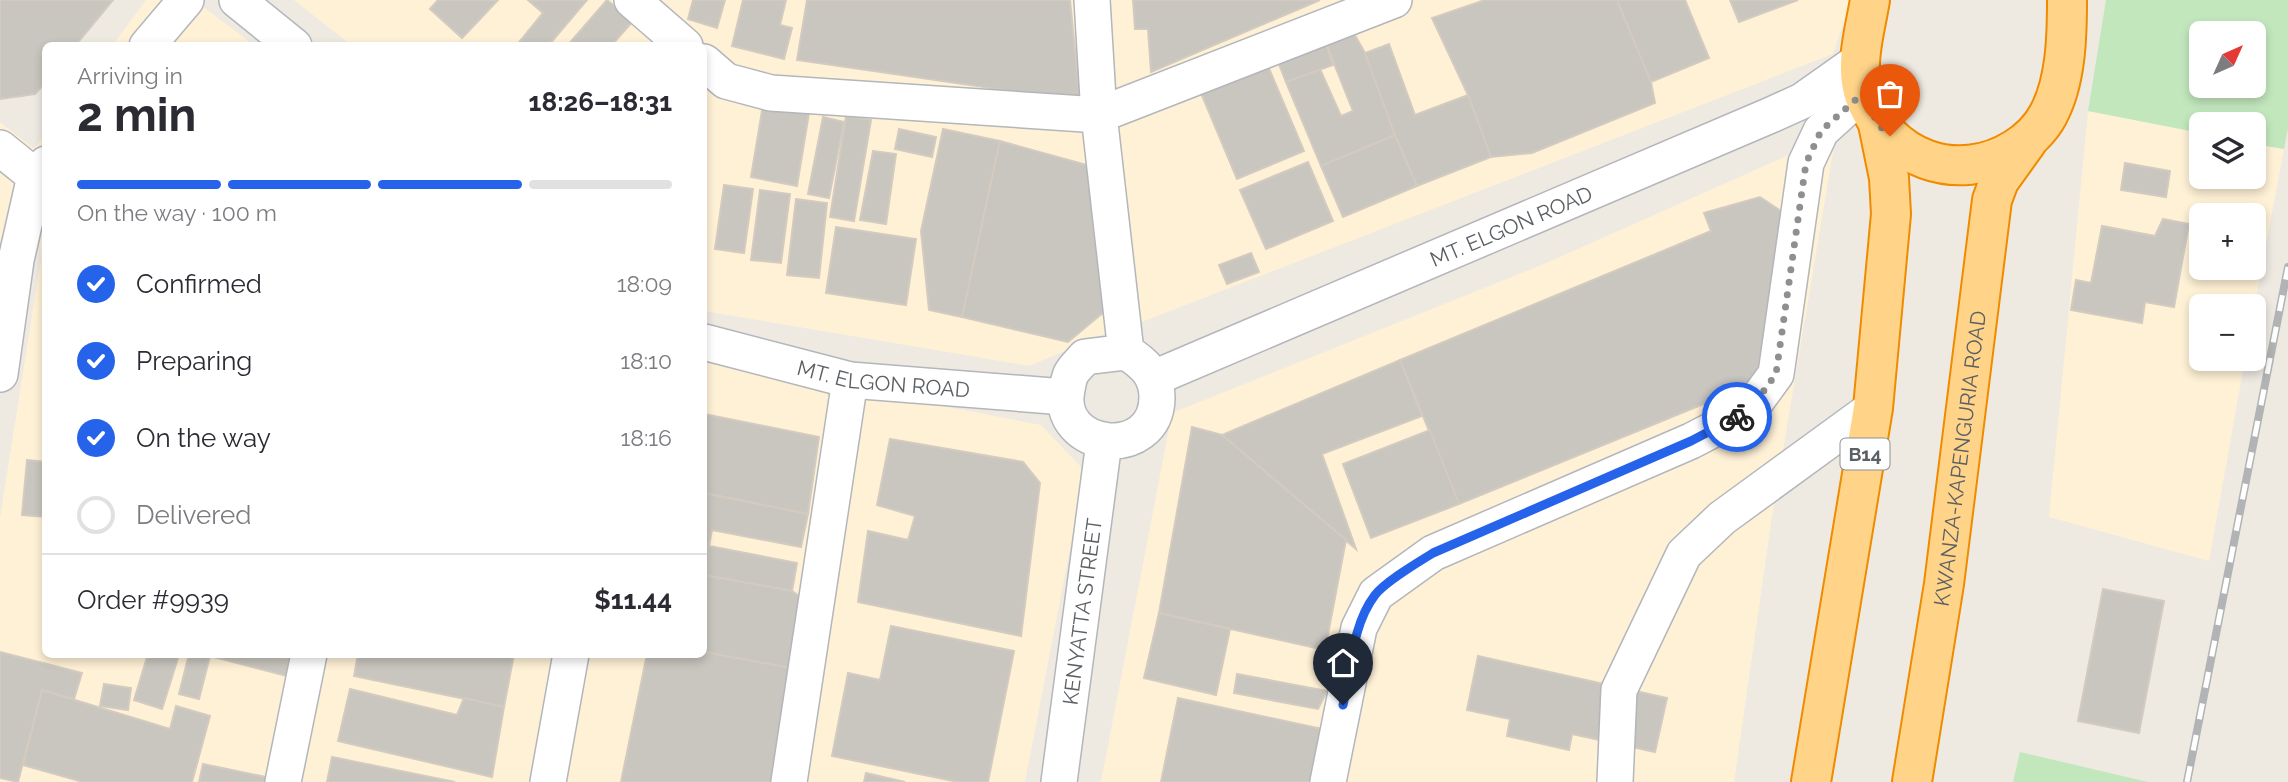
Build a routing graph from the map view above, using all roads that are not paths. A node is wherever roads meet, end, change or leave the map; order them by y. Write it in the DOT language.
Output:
graph roads {
  1 [pos="186,0"];
  2 [pos="237,0"];
  3 [pos="632,0"];
  4 [pos="1092,0"];
  5 [pos="1394,0"];
  6 [pos="1870,0"];
  7 [pos="2067,0"];
  8 [pos="150,42"];
  9 [pos="289,42"];
  10 [pos="680,42"];
  11 [pos="707,65"];
  12 [pos="1867,92"];
  13 [pos="1099,115"];
  14 [pos="2027,142"];
  15 [pos="0,148"];
  16 [pos="42,175"];
  17 [pos="8,258"];
  18 [pos="707,343"];
  19 [pos="1126,352"];
  20 [pos="0,374"];
  21 [pos="1154,378"];
  22 [pos="850,380"];
  23 [pos="1065,397"];
  24 [pos="1873,408"];
  25 [pos="1104,442"];
  26 [pos="308,658"];
  27 [pos="570,658"];
  28 [pos="283,782"];
  29 [pos="548,782"];
  30 [pos="789,782"];
  31 [pos="1059,782"];
  32 [pos="1328,782"];
  33 [pos="1615,782"];
  34 [pos="1811,782"];
  35 [pos="1912,782"];
  1 -- 8 [label="street"];
  2 -- 9 [label="street"];
  3 -- 10 [label="street"];
  4 -- 13 [label="street"];
  5 -- 13 [label="street"];
  6 -- 12 [label="highway, B14"];
  7 -- 14 [label="highway, KWANZA-KAPENGURIA ROAD"];
  11 -- 13 [label="street"];
  12 -- 14 [label="highway"];
  12 -- 21 [label="street, MT. ELGON ROAD"];
  12 -- 24 [label="highway, B14"];
  12 -- 32 [label="street"];
  13 -- 19 [label="street"];
  14 -- 35 [label="highway, KWANZA-KAPENGURIA ROAD"];
  15 -- 16 [label="street"];
  16 -- 17 [label="street"];
  17 -- 20 [label="street"];
  18 -- 22 [label="street, MT. ELGON ROAD"];
  19 -- 21 [label="street"];
  19 -- 23 [label="street"];
  21 -- 25 [label="street"];
  22 -- 23 [label="street, MT. ELGON ROAD"];
  22 -- 30 [label="street"];
  23 -- 25 [label="street"];
  24 -- 33 [label="street"];
  24 -- 34 [label="highway, B14"];
  25 -- 31 [label="street, KENYATTA STREET"];
  26 -- 28 [label="street"];
  27 -- 29 [label="street"];
}
